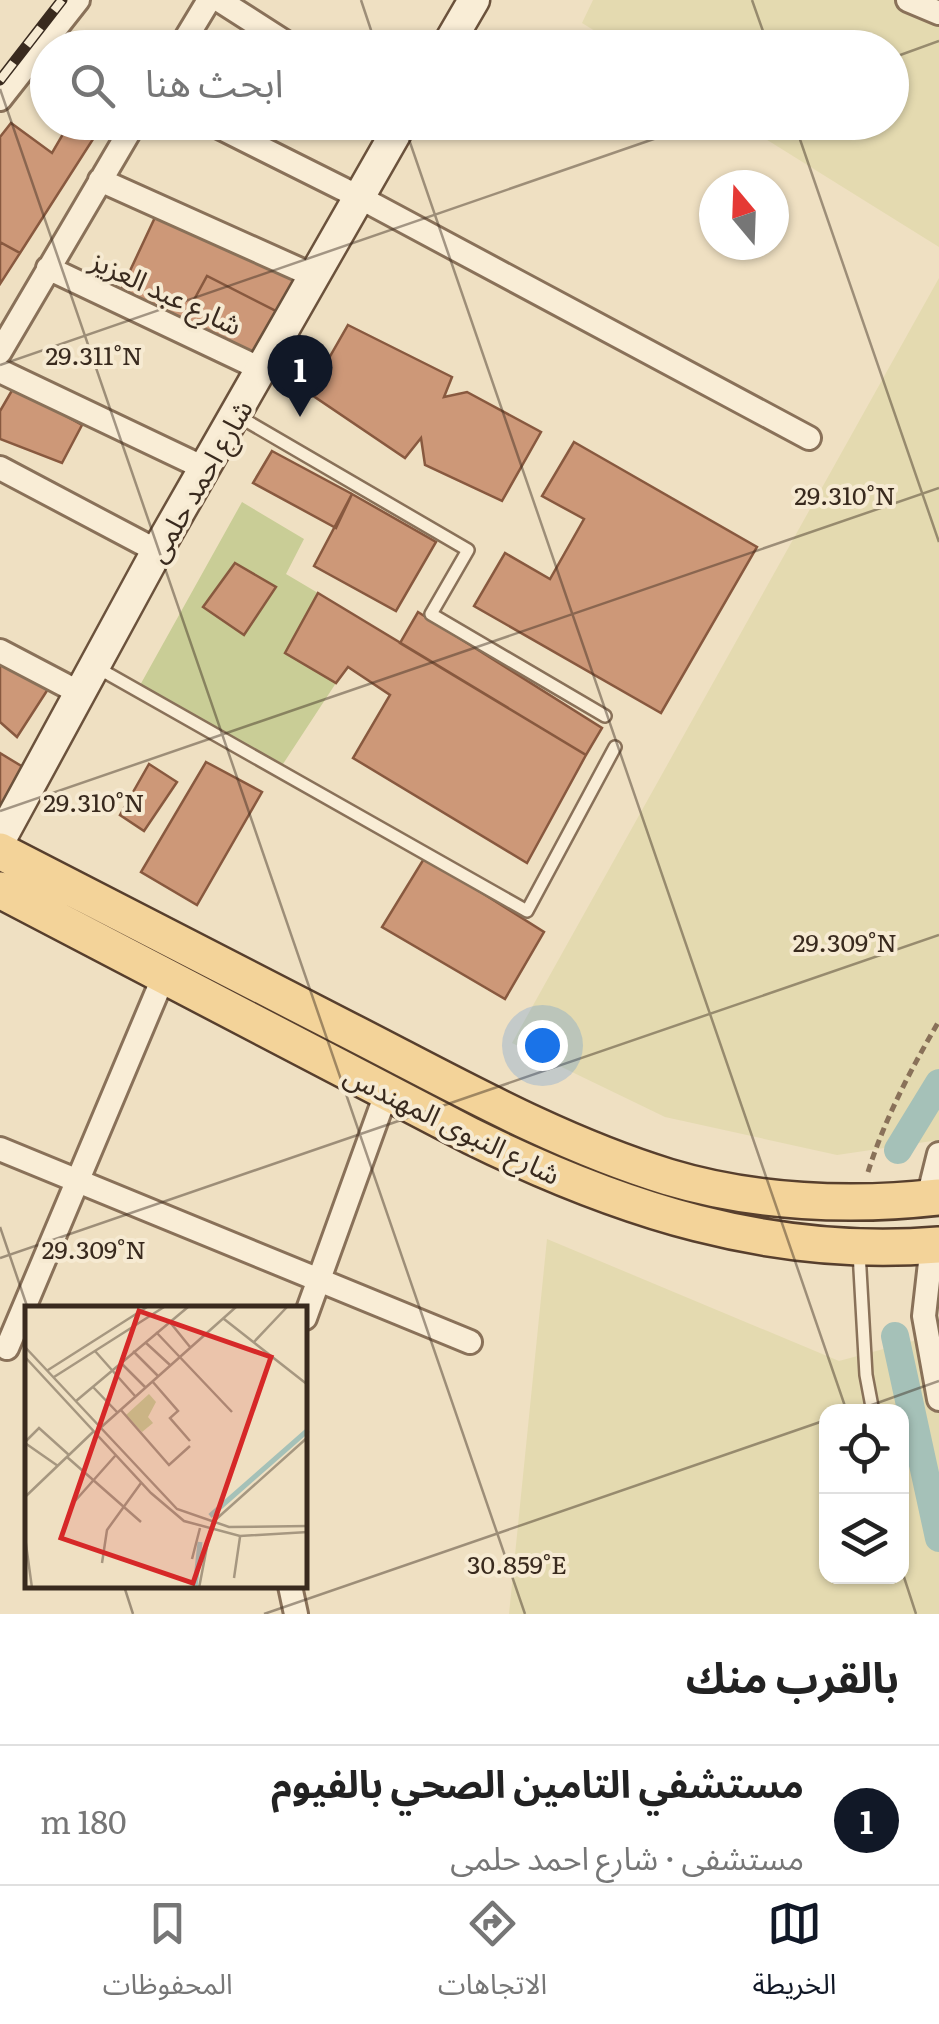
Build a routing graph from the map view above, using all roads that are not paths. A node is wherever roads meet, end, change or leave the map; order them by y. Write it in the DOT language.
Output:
graph roads {
  1 [pos="78,0"];
  2 [pos="209,0"];
  3 [pos="219,0"];
  4 [pos="474,0"];
  5 [pos="908,0"];
  6 [pos="939,13"];
  7 [pos="55,30"];
  8 [pos="191,30"];
  9 [pos="266,30"];
  10 [pos="456,30"];
  11 [pos="30,62"];
  12 [pos="0,100"];
  13 [pos="123,140"];
  14 [pos="244,140"];
  15 [pos="391,140"];
  16 [pos="100,180"];
  17 [pos="358,197"];
  18 [pos="48,268"];
  19 [pos="314,276"];
  20 [pos="0,352"];
  21 [pos="261,369"];
  22 [pos="0,371"];
  23 [pos="235,415"];
  24 [pos="810,438"];
  25 [pos="0,468"];
  26 [pos="204,468"];
  27 [pos="157,551"];
  28 [pos="0,651"];
  29 [pos="87,680"];
  30 [pos="605,716"];
  31 [pos="615,748"];
  32 [pos="0,840"];
  33 [pos="0,851"];
  34 [pos="0,890"];
  35 [pos="163,978"];
  36 [pos="387,1091"];
  37 [pos="0,1149"];
  38 [pos="939,1154"];
  39 [pos="75,1180"];
  40 [pos="933,1198"];
  41 [pos="936,1245"];
  42 [pos="858,1246"];
  43 [pos="319,1280"];
  44 [pos="308,1310"];
  45 [pos="470,1342"];
  46 [pos="7,1348"];
  47 [pos="939,1399"];
  48 [pos="871,1404"];
  49 [pos="291,1589"];
  50 [pos="296,1614"];
  1 -- 7 [label="street"];
  2 -- 8 [label="street"];
  3 -- 9 [label="street"];
  4 -- 10 [label="main road"];
  5 -- 6 [label="street"];
  11 -- 12 [label="street"];
  13 -- 16 [label="street"];
  14 -- 17 [label="street"];
  15 -- 17 [label="main road, شارع احمد حلمى"];
  16 -- 18 [label="street"];
  16 -- 19 [label="street"];
  17 -- 19 [label="main road, شارع احمد حلمى"];
  17 -- 24 [label="street"];
  18 -- 20 [label="street"];
  18 -- 21 [label="street, شارع عبد العزيز"];
  19 -- 21 [label="main road, شارع احمد حلمى"];
  21 -- 23 [label="main road, شارع احمد حلمى"];
  22 -- 26 [label="street"];
  23 -- 26 [label="main road, شارع احمد حلمى"];
  23 -- 30 [label="lane"];
  25 -- 27 [label="street"];
  26 -- 27 [label="main road, شارع احمد حلمى"];
  27 -- 29 [label="main road, شارع احمد حلمى"];
  28 -- 29 [label="street"];
  29 -- 31 [label="lane"];
  29 -- 32 [label="main road, شارع احمد حلمى"];
  33 -- 40 [label="main road, شارع النبوى المهندس"];
  34 -- 35 [label="main road, شارع النبوى المهندس"];
  35 -- 36 [label="main road, شارع النبوى المهندس"];
  35 -- 39 [label="street"];
  36 -- 42 [label="main road, شارع النبوى المهندس"];
  36 -- 43 [label="street"];
  37 -- 39 [label="street"];
  38 -- 40 [label="street"];
  39 -- 43 [label="street"];
  39 -- 46 [label="street"];
  41 -- 42 [label="main road, شارع النبوى المهندس"];
  41 -- 47 [label="street"];
  42 -- 48 [label="lane"];
  43 -- 44 [label="street"];
  43 -- 45 [label="street"];
  49 -- 50 [label="street"];
}
